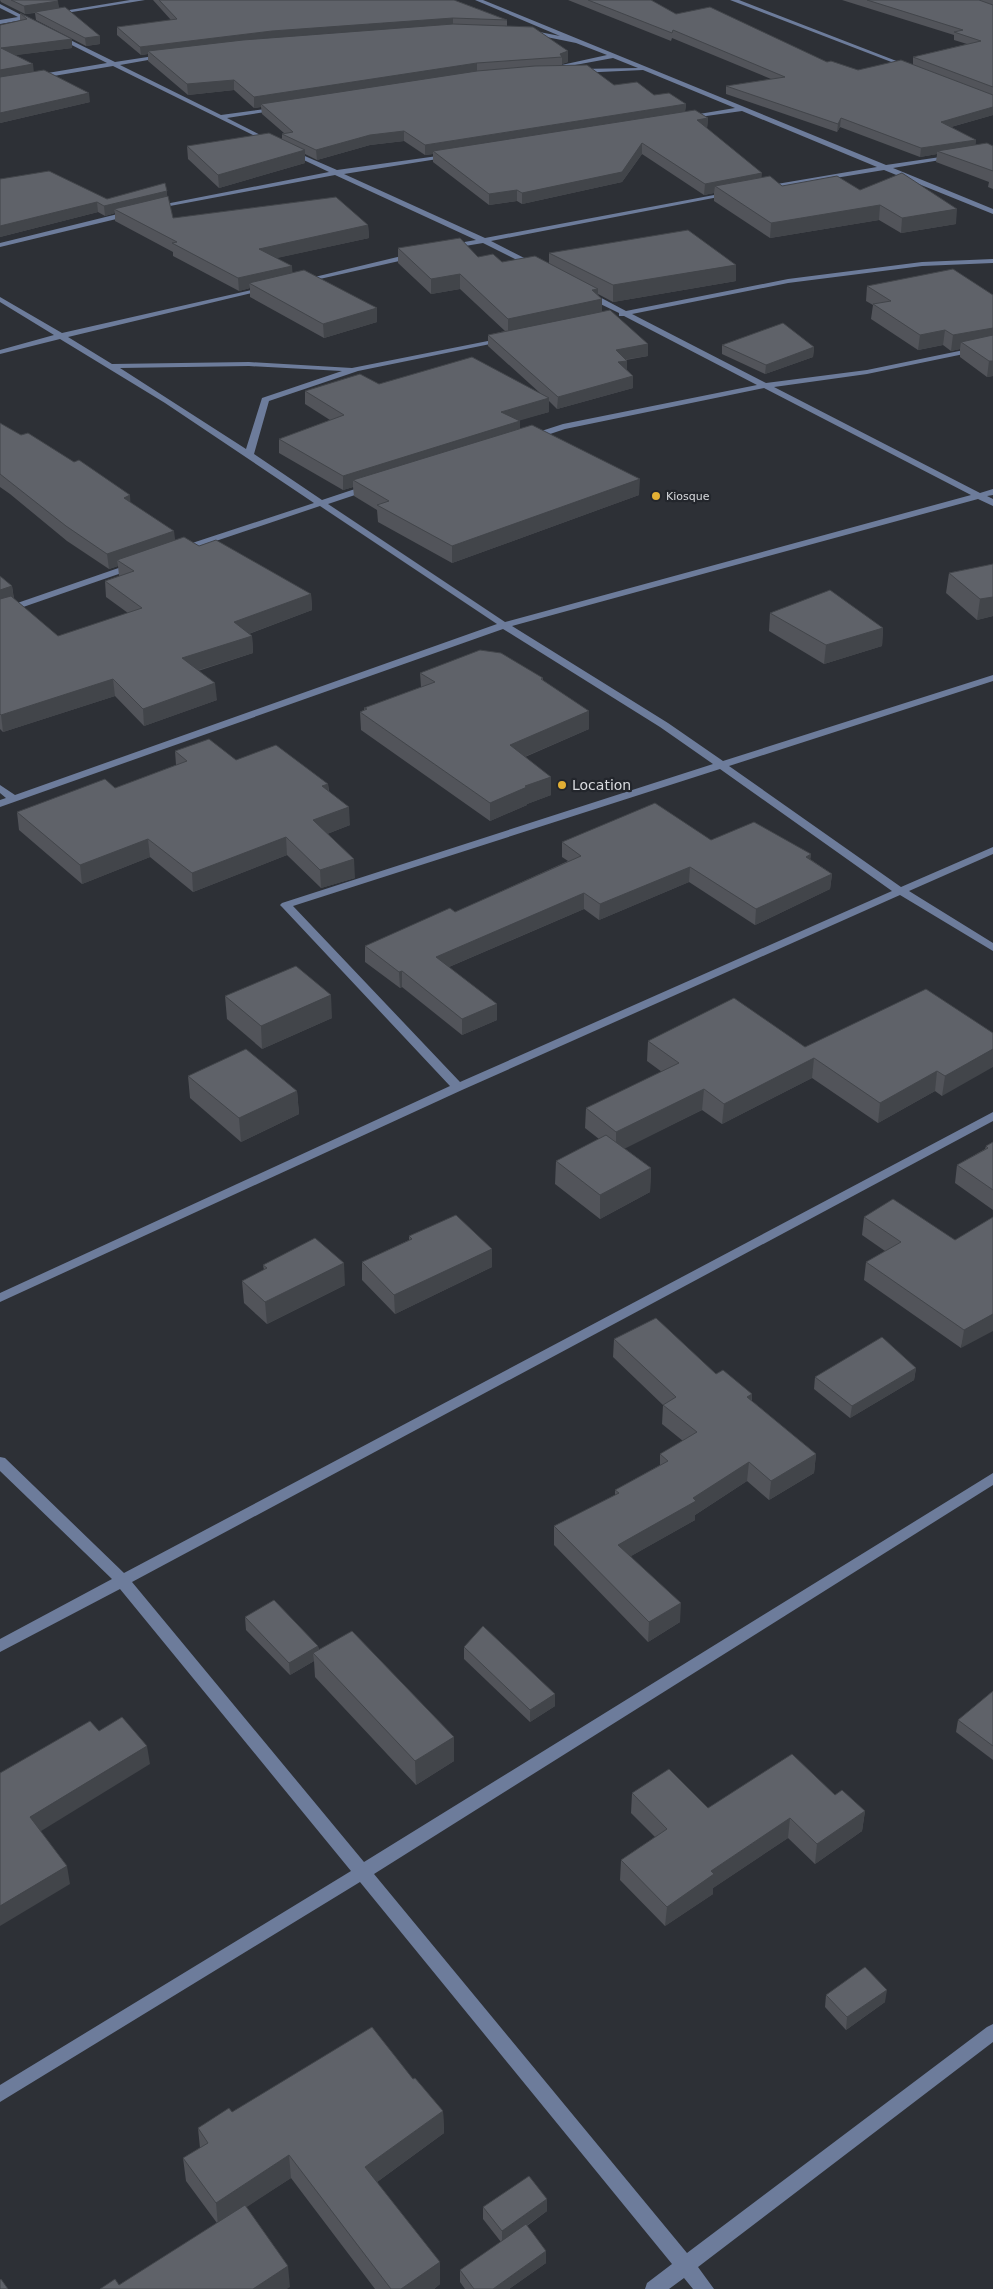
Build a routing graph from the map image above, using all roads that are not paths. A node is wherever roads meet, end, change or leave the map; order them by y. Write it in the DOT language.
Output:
graph roads {
  1 [pos="142,0"];
  2 [pos="478,0"];
  3 [pos="733,0"];
  4 [pos="0,6"];
  5 [pos="44,15"];
  6 [pos="34,16"];
  7 [pos="24,18"];
  8 [pos="0,22"];
  9 [pos="42,27"];
  10 [pos="50,32"];
  11 [pos="517,32"];
  12 [pos="576,40"];
  13 [pos="172,54"];
  14 [pos="613,56"];
  15 [pos="112,63"];
  16 [pos="646,70"];
  17 [pos="919,71"];
  18 [pos="0,83"];
  19 [pos="286,106"];
  20 [pos="741,109"];
  21 [pos="218,117"];
  22 [pos="683,118"];
  23 [pos="460,153"];
  24 [pos="965,154"];
  25 [pos="881,166"];
  26 [pos="334,173"];
  27 [pos="755,190"];
  28 [pos="736,193"];
  29 [pos="993,212"];
  30 [pos="483,240"];
  31 [pos="0,245"];
  32 [pos="444,249"];
  33 [pos="425,253"];
  34 [pos="993,262"];
  35 [pos="541,270"];
  36 [pos="290,283"];
  37 [pos="271,288"];
  38 [pos="583,292"];
  39 [pos="0,299"];
  40 [pos="625,314"];
  41 [pos="616,316"];
  42 [pos="60,336"];
  43 [pos="510,338"];
  44 [pos="993,346"];
  45 [pos="0,352"];
  46 [pos="109,366"];
  47 [pos="356,369"];
  48 [pos="764,386"];
  49 [pos="526,439"];
  50 [pos="249,455"];
  51 [pos="375,485"];
  52 [pos="993,492"];
  53 [pos="977,496"];
  54 [pos="319,502"];
  55 [pos="993,503"];
  56 [pos="169,554"];
  57 [pos="140,564"];
  58 [pos="0,612"];
  59 [pos="504,625"];
  60 [pos="993,678"];
  61 [pos="720,766"];
  62 [pos="0,788"];
  63 [pos="14,799"];
  64 [pos="0,804"];
  65 [pos="993,850"];
  66 [pos="900,891"];
  67 [pos="993,948"];
  68 [pos="458,1087"];
  69 [pos="993,1116"];
  70 [pos="0,1298"];
  71 [pos="0,1462"];
  72 [pos="993,1478"];
  73 [pos="122,1580"];
  74 [pos="0,1646"];
  75 [pos="360,1873"];
  76 [pos="993,2032"];
  77 [pos="0,2094"];
  78 [pos="685,2266"];
  79 [pos="654,2289"];
  80 [pos="705,2289"];
  1 -- 5 [label="street"];
  2 -- 12 [label="street"];
  3 -- 17 [label="street"];
  4 -- 7 [label="street"];
  6 -- 7 [label="street"];
  7 -- 8 [label="street"];
  7 -- 9 [label="street"];
  10 -- 15 [label="street"];
  11 -- 12 [label="street"];
  12 -- 14 [label="street"];
  13 -- 15 [label="street"];
  14 -- 16 [label="street"];
  14 -- 16 [label="street"];
  15 -- 18 [label="street"];
  15 -- 21 [label="street"];
  16 -- 20 [label="street"];
  19 -- 21 [label="street"];
  20 -- 22 [label="street"];
  20 -- 25 [label="street"];
  21 -- 26 [label="street"];
  23 -- 26 [label="street"];
  24 -- 25 [label="street"];
  25 -- 27 [label="street"];
  25 -- 29 [label="street"];
  26 -- 30 [label="street"];
  26 -- 31 [label="street"];
  28 -- 30 [label="street"];
  30 -- 32 [label="street"];
  30 -- 35 [label="street"];
  33 -- 36 [label="street"];
  34 -- 40 [label="street"];
  37 -- 42 [label="street"];
  38 -- 40 [label="street"];
  39 -- 42 [label="street"];
  40 -- 41 [label="street"];
  40 -- 48 [label="street"];
  42 -- 45 [label="street"];
  42 -- 46 [label="street"];
  43 -- 47 [label="street"];
  44 -- 48 [label="street"];
  46 -- 47 [label="street"];
  46 -- 50 [label="street"];
  47 -- 50 [label="street"];
  48 -- 49 [label="street"];
  48 -- 53 [label="street"];
  50 -- 54 [label="street"];
  51 -- 54 [label="street"];
  52 -- 53 [label="street"];
  53 -- 55 [label="street"];
  53 -- 59 [label="street"];
  54 -- 56 [label="street"];
  54 -- 59 [label="street"];
  57 -- 58 [label="street"];
  59 -- 61 [label="street"];
  59 -- 63 [label="street"];
  60 -- 61 [label="street"];
  61 -- 66 [label="street"];
  61 -- 68 [label="street"];
  62 -- 63 [label="street"];
  63 -- 64 [label="street"];
  65 -- 66 [label="street"];
  66 -- 67 [label="street"];
  66 -- 68 [label="street"];
  68 -- 70 [label="street"];
  69 -- 73 [label="street"];
  71 -- 73 [label="street"];
  72 -- 75 [label="street"];
  73 -- 74 [label="street"];
  73 -- 75 [label="street"];
  75 -- 77 [label="street"];
  75 -- 78 [label="street"];
  76 -- 78 [label="street"];
  78 -- 79 [label="street"];
  78 -- 80 [label="street"];
}
